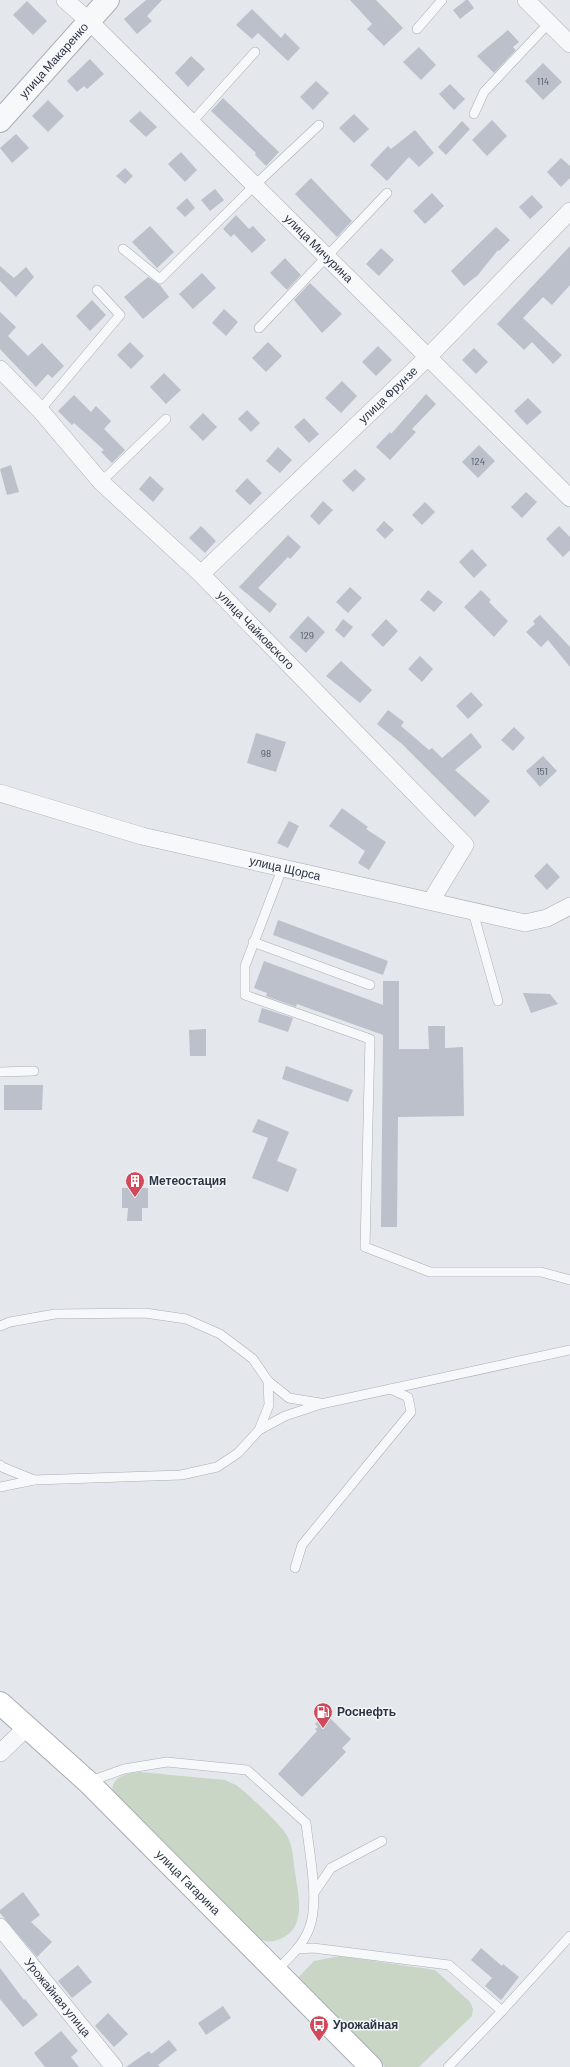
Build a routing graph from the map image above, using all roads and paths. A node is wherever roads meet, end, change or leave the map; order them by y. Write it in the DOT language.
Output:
graph roads {
  1 [pos="66,0"];
  2 [pos="108,0"];
  3 [pos="442,0"];
  4 [pos="526,0"];
  5 [pos="88,20"];
  6 [pos="549,23"];
  7 [pos="417,29"];
  8 [pos="570,44"];
  9 [pos="255,52"];
  10 [pos="474,114"];
  11 [pos="0,121"];
  12 [pos="192,122"];
  13 [pos="319,125"];
  14 [pos="255,185"];
  15 [pos="387,193"];
  16 [pos="570,211"];
  17 [pos="122,249"];
  18 [pos="326,256"];
  19 [pos="97,290"];
  20 [pos="259,328"];
  21 [pos="428,357"];
  22 [pos="0,369"];
  23 [pos="40,410"];
  24 [pos="166,419"];
  25 [pos="102,482"];
  26 [pos="570,498"];
  27 [pos="201,574"];
  28 [pos="0,793"];
  29 [pos="282,869"];
  30 [pos="431,901"];
  31 [pos="570,906"];
  32 [pos="472,912"];
  33 [pos="254,942"];
  34 [pos="370,984"];
  35 [pos="498,1001"];
  36 [pos="34,1071"];
  37 [pos="0,1072"];
  38 [pos="570,1280"];
  39 [pos="0,1326"];
  40 [pos="570,1350"];
  41 [pos="268,1381"];
  42 [pos="390,1389"];
  43 [pos="321,1404"];
  44 [pos="259,1430"];
  45 [pos="0,1465"];
  46 [pos="34,1480"];
  47 [pos="0,1488"];
  48 [pos="295,1568"];
  49 [pos="0,1703"];
  50 [pos="26,1728"];
  51 [pos="0,1753"];
  52 [pos="88,1782"];
  53 [pos="382,1841"];
  54 [pos="314,1893"];
  55 [pos="0,1928"];
  56 [pos="570,1936"];
  57 [pos="297,1949"];
  58 [pos="277,1970"];
  59 [pos="502,2010"];
  60 [pos="114,2067"];
  61 [pos="371,2067"];
  62 [pos="448,2067"];
  1 -- 5 [label="street, улица Мичурина"];
  2 -- 5 [label="street, улица Макаренко"];
  3 -- 7 [label="lane"];
  4 -- 6 [label="street"];
  5 -- 11 [label="street, улица Макаренко"];
  5 -- 12 [label="street, улица Мичурина"];
  6 -- 8 [label="street"];
  6 -- 10 [label="lane"];
  9 -- 12 [label="lane"];
  12 -- 14 [label="street, улица Мичурина"];
  13 -- 14 [label="lane"];
  14 -- 17 [label="lane"];
  14 -- 18 [label="street, улица Мичурина"];
  15 -- 18 [label="lane"];
  16 -- 21 [label="street, улица Фрунзе"];
  18 -- 20 [label="lane"];
  18 -- 21 [label="street, улица Мичурина"];
  19 -- 23 [label="lane"];
  21 -- 26 [label="street, улица Мичурина"];
  21 -- 27 [label="street, улица Фрунзе"];
  22 -- 23 [label="street, улица Чайковского"];
  23 -- 25 [label="street, улица Чайковского"];
  24 -- 25 [label="lane"];
  25 -- 27 [label="street, улица Чайковского"];
  27 -- 30 [label="street, улица Чайковского"];
  28 -- 29 [label="street, улица Щорса"];
  29 -- 30 [label="street, улица Щорса"];
  29 -- 33 [label="lane"];
  30 -- 32 [label="street, улица Щорса"];
  31 -- 32 [label="street, улица Щорса"];
  32 -- 35 [label="lane"];
  33 -- 34 [label="lane"];
  33 -- 38 [label="lane"];
  36 -- 37 [label="lane"];
  39 -- 41 [label="lane"];
  40 -- 42 [label="lane"];
  41 -- 43 [label="lane"];
  41 -- 44 [label="lane"];
  42 -- 43 [label="lane"];
  42 -- 48 [label="lane"];
  43 -- 44 [label="lane"];
  44 -- 46 [label="lane"];
  45 -- 46 [label="lane"];
  46 -- 47 [label="lane"];
  49 -- 50 [label="main road, улица Гагарина"];
  50 -- 51 [label="street"];
  50 -- 52 [label="main road, улица Гагарина"];
  52 -- 54 [label="lane"];
  52 -- 58 [label="main road, улица Гагарина"];
  53 -- 54 [label="lane"];
  54 -- 57 [label="lane"];
  55 -- 60 [label="street, Урожайная улица"];
  56 -- 59 [label="lane"];
  57 -- 58 [label="lane"];
  57 -- 59 [label="lane"];
  58 -- 61 [label="main road, улица Гагарина"];
  59 -- 62 [label="lane"];
}
